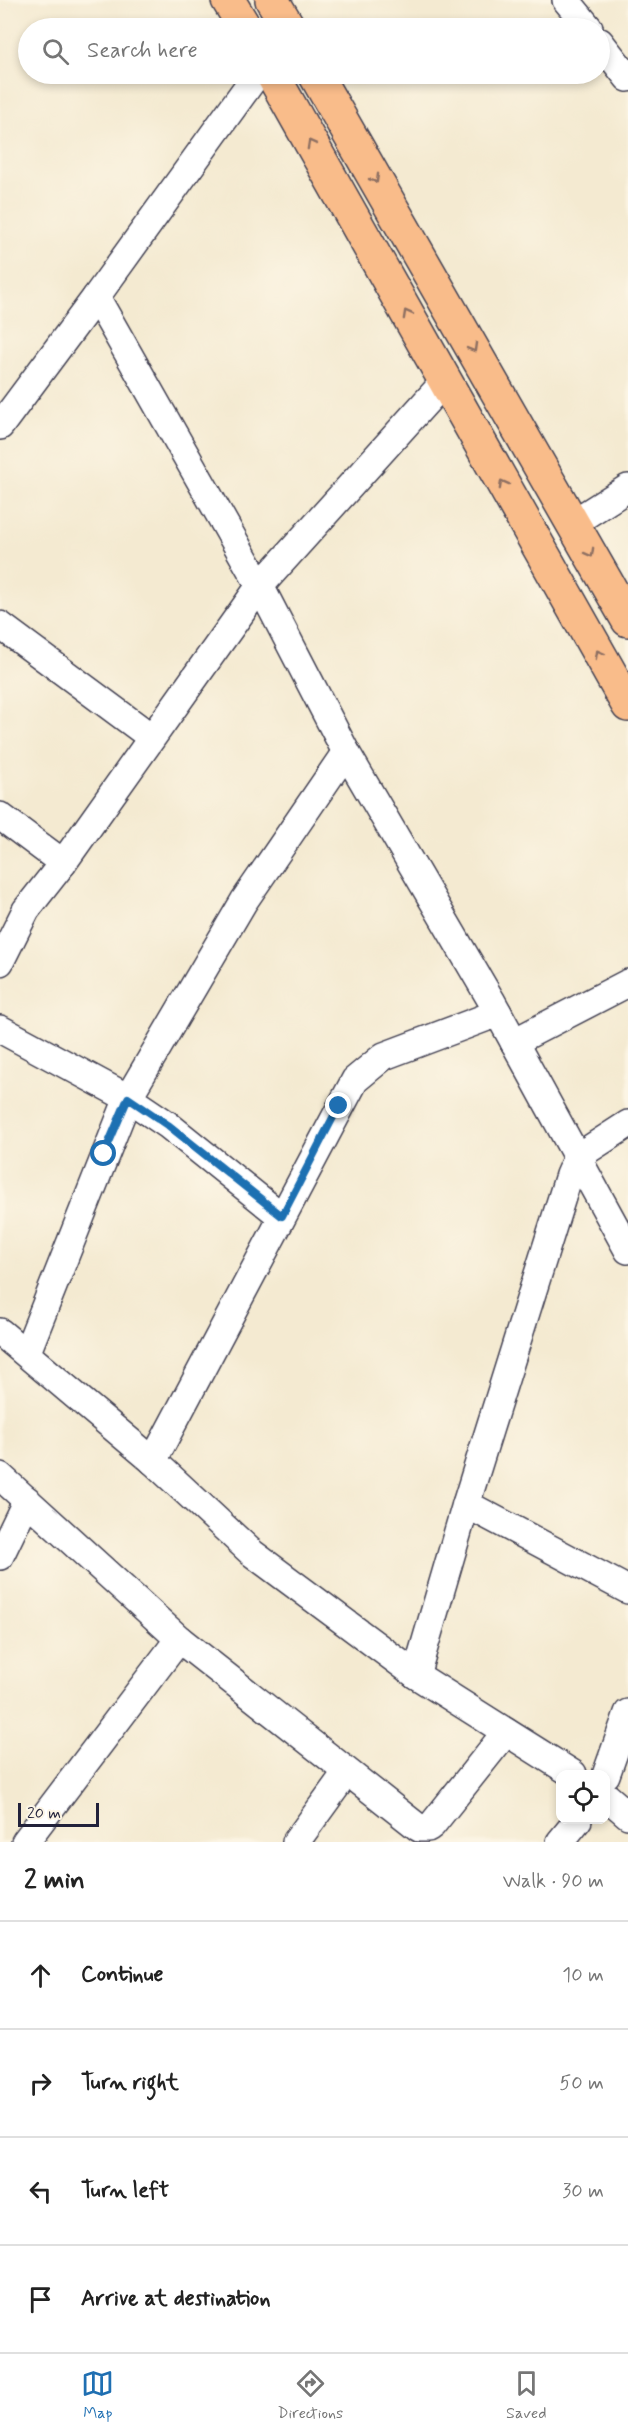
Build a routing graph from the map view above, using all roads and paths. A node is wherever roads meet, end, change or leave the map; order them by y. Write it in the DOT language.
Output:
graph roads {
  1 [pos="228,0"];
  2 [pos="272,0"];
  3 [pos="566,0"];
  4 [pos="239,18"];
  5 [pos="283,18"];
  6 [pos="581,18"];
  7 [pos="610,55"];
  8 [pos="628,78"];
  9 [pos="249,84"];
  10 [pos="278,84"];
  11 [pos="321,84"];
  12 [pos="96,297"];
  13 [pos="445,381"];
  14 [pos="0,426"];
  15 [pos="628,488"];
  16 [pos="573,523"];
  17 [pos="260,586"];
  18 [pos="628,620"];
  19 [pos="0,625"];
  20 [pos="628,705"];
  21 [pos="151,737"];
  22 [pos="346,752"];
  23 [pos="0,816"];
  24 [pos="63,863"];
  25 [pos="0,962"];
  26 [pos="628,983"];
  27 [pos="498,1013"];
  28 [pos="0,1029"];
  29 [pos="514,1042"];
  30 [pos="128,1098"];
  31 [pos="628,1124"];
  32 [pos="577,1157"];
  33 [pos="282,1216"];
  34 [pos="628,1250"];
  35 [pos="0,1332"];
  36 [pos="27,1352"];
  37 [pos="153,1461"];
  38 [pos="0,1476"];
  39 [pos="27,1500"];
  40 [pos="466,1504"];
  41 [pos="0,1556"];
  42 [pos="628,1590"];
  43 [pos="179,1639"];
  44 [pos="416,1676"];
  45 [pos="628,1713"];
  46 [pos="506,1732"];
  47 [pos="567,1770"];
  48 [pos="608,1770"];
  49 [pos="346,1773"];
  50 [pos="610,1799"];
  51 [pos="628,1815"];
  52 [pos="575,1824"];
  53 [pos="25,1842"];
  54 [pos="296,1842"];
  55 [pos="560,1842"];
  1 -- 4 [label="highway"];
  2 -- 5 [label="highway"];
  3 -- 6 [label="street"];
  7 -- 8 [label="street"];
  9 -- 12 [label="street"];
  13 -- 10 [label="highway, one-way"];
  11 -- 16 [label="highway, one-way"];
  12 -- 14 [label="street"];
  12 -- 17 [label="street"];
  13 -- 17 [label="street"];
  20 -- 13 [label="highway, one-way"];
  15 -- 16 [label="street"];
  16 -- 18 [label="highway, one-way"];
  17 -- 21 [label="street"];
  17 -- 22 [label="street"];
  19 -- 21 [label="street"];
  21 -- 24 [label="street"];
  22 -- 27 [label="street"];
  22 -- 30 [label="street"];
  23 -- 24 [label="street"];
  24 -- 25 [label="street"];
  26 -- 29 [label="street"];
  27 -- 29 [label="street"];
  27 -- 33 [label="street"];
  28 -- 30 [label="street"];
  29 -- 32 [label="street"];
  30 -- 33 [label="street"];
  30 -- 36 [label="street"];
  31 -- 32 [label="street"];
  32 -- 34 [label="street"];
  32 -- 40 [label="street"];
  33 -- 37 [label="street"];
  35 -- 36 [label="street"];
  36 -- 37 [label="street"];
  37 -- 44 [label="street"];
  38 -- 39 [label="street"];
  39 -- 41 [label="street"];
  39 -- 43 [label="street"];
  40 -- 42 [label="street"];
  40 -- 44 [label="street"];
  43 -- 49 [label="street"];
  43 -- 53 [label="street"];
  44 -- 46 [label="street"];
  45 -- 48 [label="street"];
  46 -- 47 [label="street"];
  46 -- 49 [label="street"];
  49 -- 54 [label="street"];
  50 -- 51 [label="street"];
  52 -- 55 [label="street"];
}
